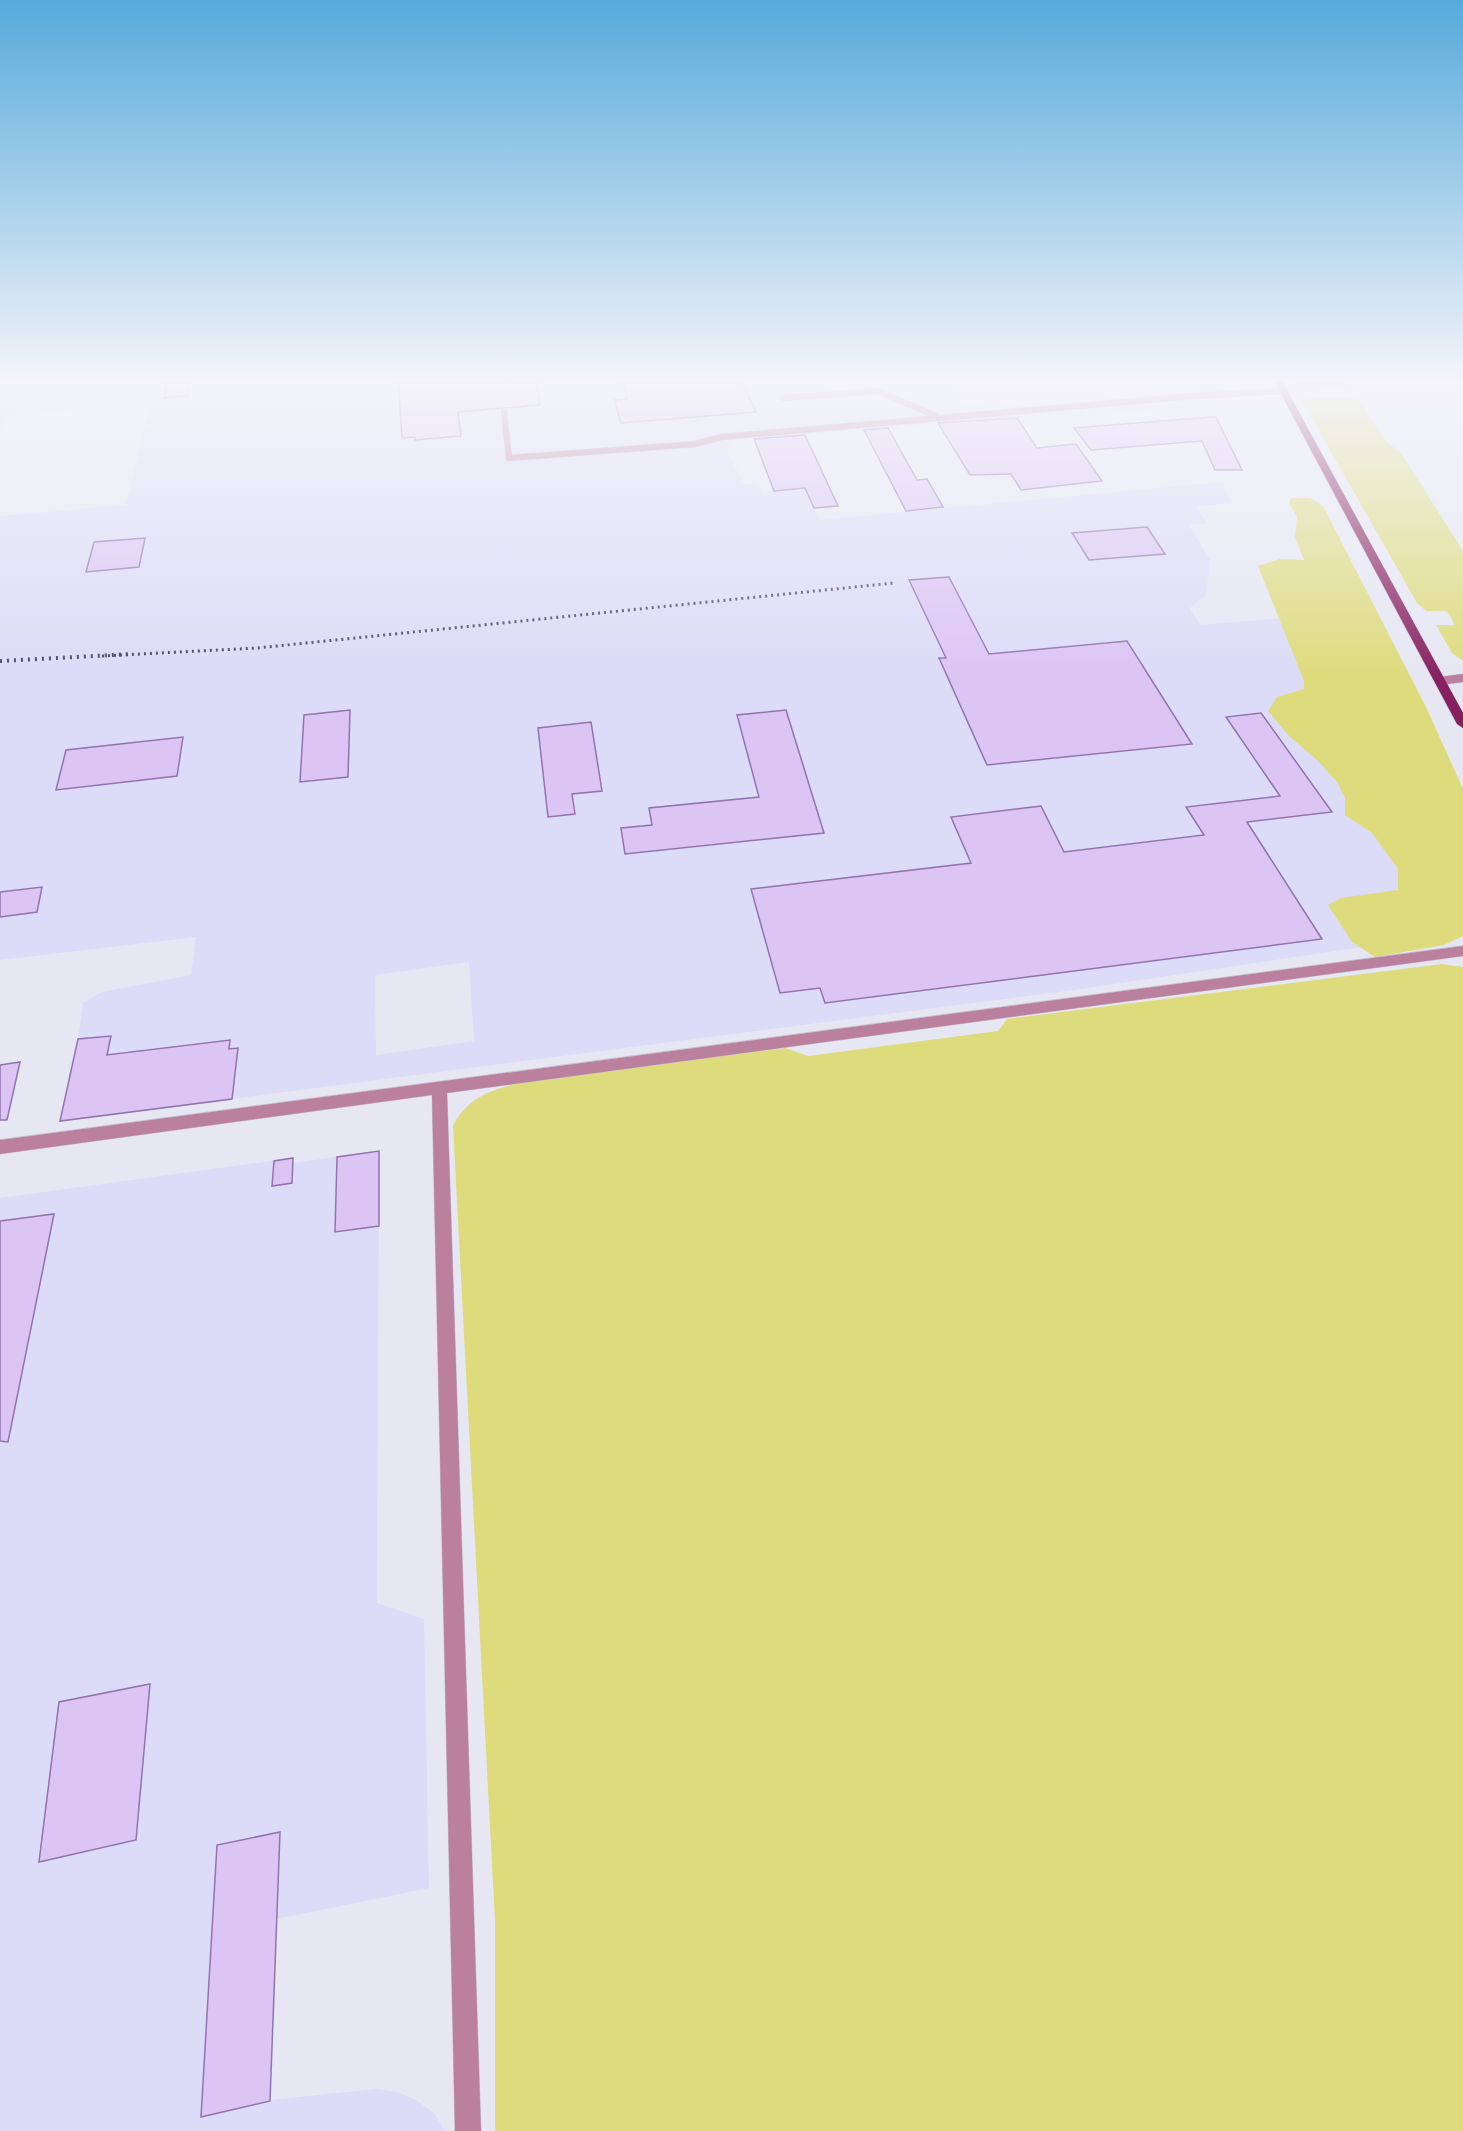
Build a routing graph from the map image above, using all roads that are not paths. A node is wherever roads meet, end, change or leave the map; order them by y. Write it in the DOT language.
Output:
graph roads {
  1 [pos="1330,478"];
  2 [pos="1463,678"];
  3 [pos="1440,681"];
  4 [pos="1463,724"];
  5 [pos="1463,951"];
  6 [pos="1428,956"];
  7 [pos="1463,962"];
  8 [pos="439,1088"];
  9 [pos="0,1147"];
  10 [pos="468,2131"];
  1 -- 3 [label="main road"];
  2 -- 3 [label="lane"];
  3 -- 4 [label="main road"];
  5 -- 6 [label="street"];
  6 -- 7 [label="street"];
  6 -- 8 [label="street"];
  8 -- 9 [label="street"];
  8 -- 10 [label="street"];
}
